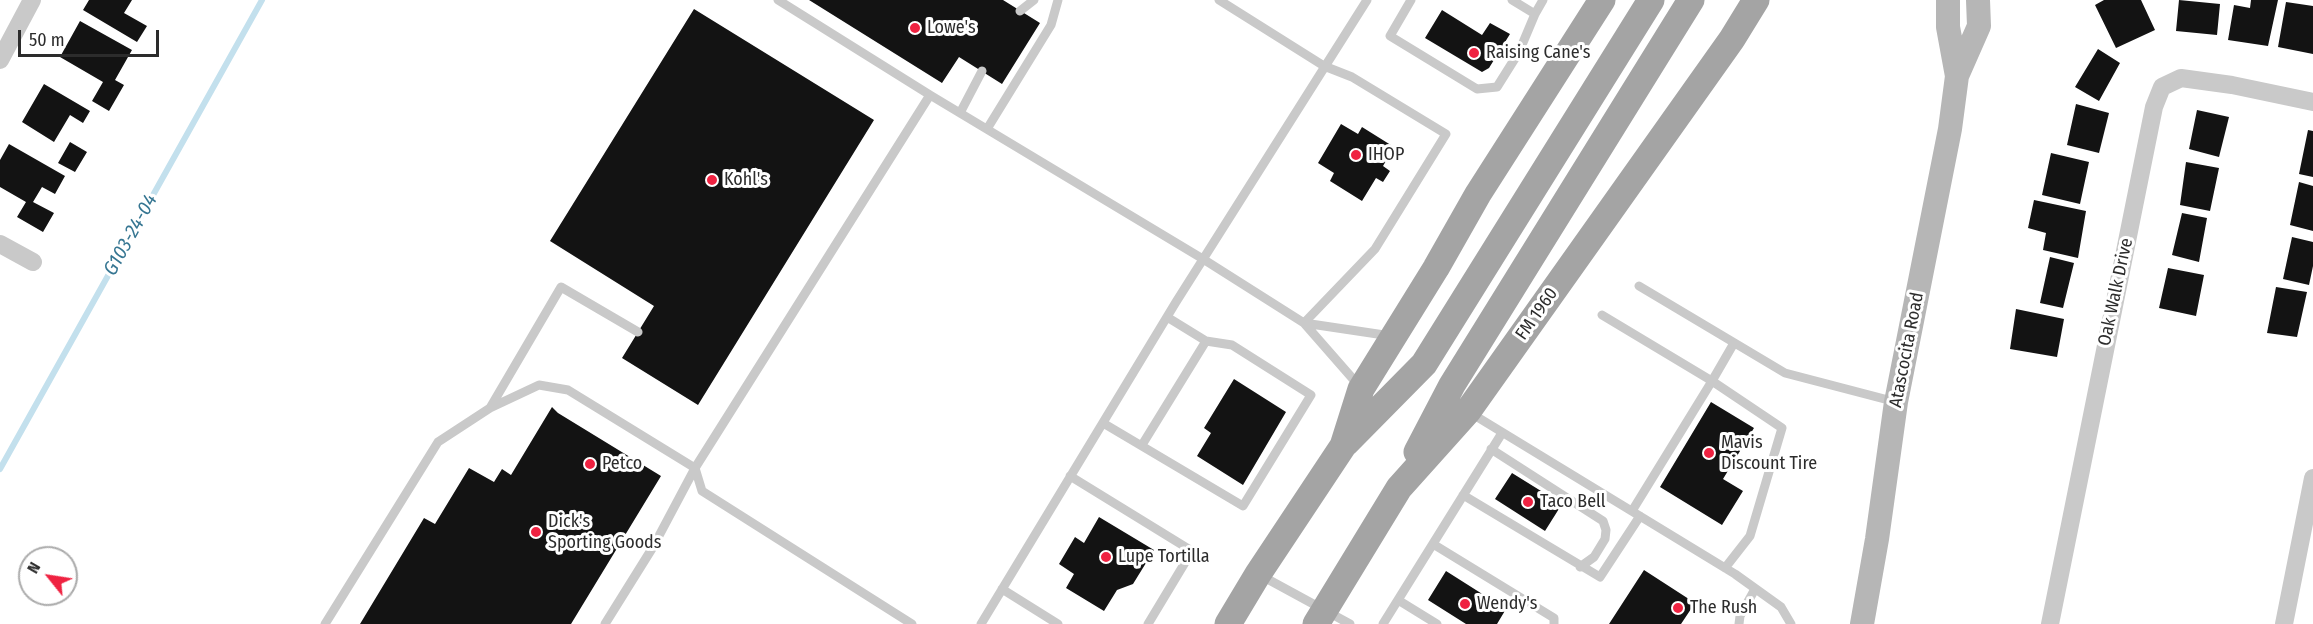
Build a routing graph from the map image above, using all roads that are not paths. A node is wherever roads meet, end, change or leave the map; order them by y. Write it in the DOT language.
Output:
graph roads {
  1 [pos="32,0"];
  2 [pos="778,0"];
  3 [pos="1034,0"];
  4 [pos="1058,0"];
  5 [pos="1219,0"];
  6 [pos="1367,0"];
  7 [pos="1411,0"];
  8 [pos="1512,0"];
  9 [pos="1543,0"];
  10 [pos="1602,0"];
  11 [pos="1651,0"];
  12 [pos="1691,0"];
  13 [pos="1756,0"];
  14 [pos="1948,0"];
  15 [pos="1978,0"];
  16 [pos="1020,10"];
  17 [pos="1534,14"];
  18 [pos="0,60"];
  19 [pos="1324,66"];
  20 [pos="982,71"];
  21 [pos="1957,76"];
  22 [pos="930,95"];
  23 [pos="2313,102"];
  24 [pos="960,113"];
  25 [pos="987,129"];
  26 [pos="0,244"];
  27 [pos="1203,259"];
  28 [pos="33,262"];
  29 [pos="1639,286"];
  30 [pos="1602,315"];
  31 [pos="1167,317"];
  32 [pos="1304,323"];
  33 [pos="638,332"];
  34 [pos="1393,336"];
  35 [pos="1206,341"];
  36 [pos="1734,343"];
  37 [pos="1712,381"];
  38 [pos="1361,389"];
  39 [pos="1896,402"];
  40 [pos="490,408"];
  41 [pos="1468,411"];
  42 [pos="1103,423"];
  43 [pos="1502,433"];
  44 [pos="1142,445"];
  45 [pos="1343,446"];
  46 [pos="1491,449"];
  47 [pos="695,468"];
  48 [pos="1070,476"];
  49 [pos="2313,478"];
  50 [pos="1399,488"];
  51 [pos="1463,495"];
  52 [pos="1636,514"];
  53 [pos="1433,544"];
  54 [pos="1580,567"];
  55 [pos="1725,568"];
  56 [pos="1258,574"];
  57 [pos="1002,589"];
  58 [pos="1755,589"];
  59 [pos="1398,600"];
  60 [pos="1320,617"];
  61 [pos="325,624"];
  62 [pos="605,624"];
  63 [pos="912,624"];
  64 [pos="981,624"];
  65 [pos="1058,624"];
  66 [pos="1148,624"];
  67 [pos="1228,624"];
  68 [pos="1350,624"];
  69 [pos="1383,624"];
  70 [pos="1437,624"];
  71 [pos="1554,624"];
  72 [pos="1739,624"];
  73 [pos="1791,624"];
  74 [pos="1862,624"];
  75 [pos="2050,624"];
  76 [pos="2284,624"];
  1 -- 18 [label="street"];
  2 -- 22 [label="lane"];
  3 -- 16 [label="lane"];
  4 -- 25 [label="lane"];
  5 -- 19 [label="lane"];
  6 -- 19 [label="lane"];
  7 -- 17 [label="lane"];
  8 -- 17 [label="lane"];
  9 -- 17 [label="lane"];
  10 -- 34 [label="main road"];
  11 -- 45 [label="main road"];
  12 -- 50 [label="main road"];
  13 -- 41 [label="main road, FM 1960 / FM 1960"];
  14 -- 21 [label="main road, Atascocita Road"];
  15 -- 21 [label="main road, Atascocita Road"];
  19 -- 27 [label="lane"];
  19 -- 32 [label="lane"];
  20 -- 24 [label="lane"];
  21 -- 39 [label="main road, Atascocita Road"];
  22 -- 24 [label="lane"];
  22 -- 47 [label="lane"];
  23 -- 75 [label="street, Oak Walk Drive"];
  24 -- 25 [label="lane"];
  25 -- 27 [label="lane"];
  26 -- 28 [label="street"];
  27 -- 31 [label="lane"];
  27 -- 32 [label="lane"];
  29 -- 36 [label="lane"];
  30 -- 37 [label="lane"];
  31 -- 35 [label="lane"];
  31 -- 42 [label="lane"];
  32 -- 34 [label="lane"];
  32 -- 38 [label="lane"];
  33 -- 40 [label="lane"];
  34 -- 38 [label="main road"];
  35 -- 44 [label="lane"];
  35 -- 44 [label="lane"];
  36 -- 37 [label="lane"];
  36 -- 39 [label="lane"];
  37 -- 52 [label="lane"];
  37 -- 55 [label="lane"];
  38 -- 45 [label="main road"];
  39 -- 74 [label="main road, Atascocita Road"];
  40 -- 47 [label="lane"];
  40 -- 61 [label="lane"];
  41 -- 43 [label="lane"];
  41 -- 50 [label="main road, FM 1960 / FM 1960"];
  42 -- 44 [label="lane"];
  42 -- 48 [label="lane"];
  43 -- 46 [label="lane"];
  43 -- 52 [label="lane"];
  45 -- 56 [label="main road"];
  46 -- 51 [label="lane"];
  46 -- 54 [label="lane"];
  47 -- 62 [label="lane"];
  47 -- 63 [label="lane"];
  48 -- 57 [label="lane"];
  48 -- 66 [label="lane"];
  49 -- 76 [label="street"];
  50 -- 60 [label="main road, FM 1960 / FM 1960"];
  51 -- 53 [label="lane"];
  51 -- 54 [label="lane"];
  52 -- 54 [label="lane"];
  52 -- 55 [label="lane"];
  53 -- 59 [label="lane"];
  53 -- 71 [label="lane"];
  55 -- 58 [label="lane"];
  56 -- 60 [label="lane"];
  56 -- 67 [label="main road"];
  57 -- 64 [label="lane"];
  57 -- 65 [label="lane"];
  58 -- 72 [label="lane"];
  58 -- 73 [label="lane"];
  59 -- 69 [label="lane"];
  59 -- 70 [label="lane"];
  60 -- 68 [label="lane"];
}
